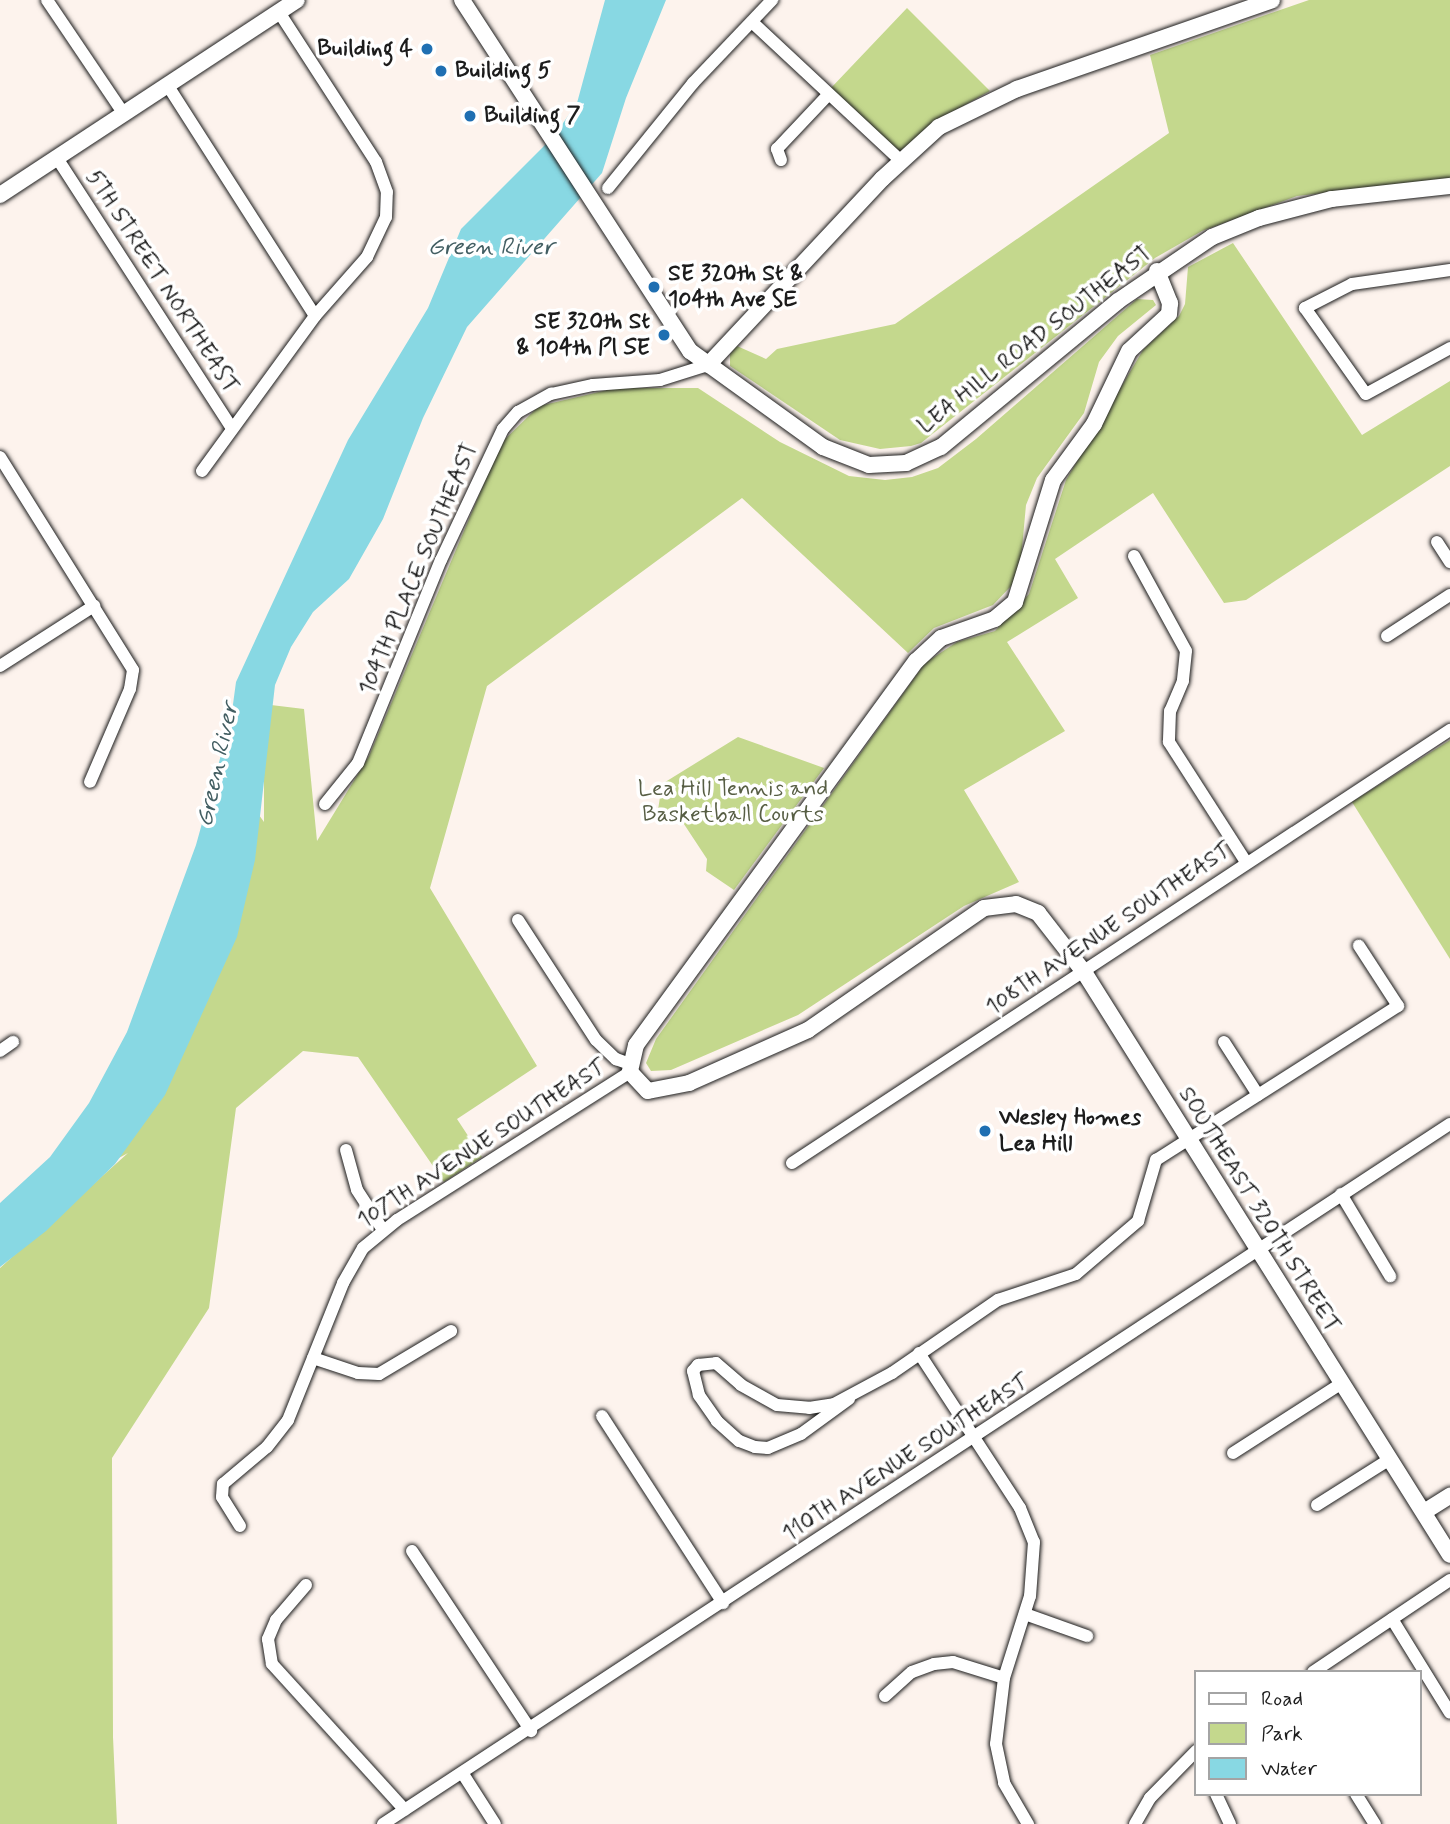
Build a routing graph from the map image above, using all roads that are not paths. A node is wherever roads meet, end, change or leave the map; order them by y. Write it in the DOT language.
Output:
graph roads {
  1 [pos="47,0"];
  2 [pos="297,0"];
  3 [pos="463,0"];
  4 [pos="772,0"];
  5 [pos="1272,0"];
  6 [pos="279,12"];
  7 [pos="752,22"];
  8 [pos="167,86"];
  9 [pos="828,95"];
  10 [pos="124,114"];
  11 [pos="57,158"];
  12 [pos="780,160"];
  13 [pos="901,161"];
  14 [pos="1450,186"];
  15 [pos="608,188"];
  16 [pos="0,195"];
  17 [pos="1450,270"];
  18 [pos="1157,271"];
  19 [pos="315,316"];
  20 [pos="1450,348"];
  21 [pos="708,365"];
  22 [pos="232,428"];
  23 [pos="0,457"];
  24 [pos="202,471"];
  25 [pos="1437,542"];
  26 [pos="1134,556"];
  27 [pos="1450,562"];
  28 [pos="1450,595"];
  29 [pos="94,606"];
  30 [pos="1387,636"];
  31 [pos="0,666"];
  32 [pos="1450,730"];
  33 [pos="90,782"];
  34 [pos="325,804"];
  35 [pos="1246,862"];
  36 [pos="518,920"];
  37 [pos="1359,946"];
  38 [pos="1084,972"];
  39 [pos="13,1042"];
  40 [pos="1224,1042"];
  41 [pos="0,1051"];
  42 [pos="630,1068"];
  43 [pos="1258,1095"];
  44 [pos="1450,1124"];
  45 [pos="1186,1140"];
  46 [pos="346,1150"];
  47 [pos="792,1163"];
  48 [pos="1340,1194"];
  49 [pos="383,1230"];
  50 [pos="1256,1248"];
  51 [pos="1390,1276"];
  52 [pos="451,1331"];
  53 [pos="919,1353"];
  54 [pos="313,1358"];
  55 [pos="1342,1383"];
  56 [pos="849,1399"];
  57 [pos="602,1416"];
  58 [pos="976,1437"];
  59 [pos="1233,1453"];
  60 [pos="1390,1459"];
  61 [pos="1450,1496"];
  62 [pos="1317,1506"];
  63 [pos="1424,1512"];
  64 [pos="240,1525"];
  65 [pos="412,1551"];
  66 [pos="1450,1555"];
  67 [pos="1450,1580"];
  68 [pos="306,1585"];
  69 [pos="723,1603"];
  70 [pos="1025,1615"];
  71 [pos="1392,1619"];
  72 [pos="1087,1636"];
  73 [pos="1316,1670"];
  74 [pos="1004,1678"];
  75 [pos="885,1696"];
  76 [pos="1450,1713"];
  77 [pos="531,1731"];
  78 [pos="1194,1757"];
  79 [pos="463,1774"];
  80 [pos="1217,1796"];
  81 [pos="1357,1796"];
  82 [pos="405,1810"];
  83 [pos="383,1824"];
  84 [pos="495,1824"];
  85 [pos="1028,1824"];
  86 [pos="1135,1824"];
  87 [pos="1230,1824"];
  88 [pos="1374,1824"];
  1 -- 10 [label="street"];
  2 -- 6 [label="street"];
  3 -- 21 [label="street"];
  4 -- 7 [label="street"];
  5 -- 13 [label="street"];
  6 -- 8 [label="street"];
  6 -- 19 [label="street"];
  7 -- 9 [label="street"];
  7 -- 15 [label="street"];
  8 -- 10 [label="street"];
  8 -- 19 [label="street"];
  9 -- 12 [label="street"];
  9 -- 13 [label="street"];
  10 -- 11 [label="street"];
  11 -- 16 [label="street"];
  11 -- 22 [label="street, 5TH STREET NORTHEAST"];
  13 -- 21 [label="street"];
  14 -- 18 [label="street, LEA HILL ROAD SOUTHEAST"];
  17 -- 20 [label="street"];
  18 -- 21 [label="street, LEA HILL ROAD SOUTHEAST"];
  18 -- 42 [label="street"];
  19 -- 22 [label="street"];
  21 -- 34 [label="street, 104TH PLACE SOUTHEAST"];
  22 -- 24 [label="street"];
  23 -- 29 [label="street"];
  25 -- 27 [label="street"];
  26 -- 35 [label="street"];
  28 -- 30 [label="street"];
  29 -- 31 [label="street"];
  29 -- 33 [label="street"];
  32 -- 35 [label="street, 108TH AVENUE SOUTHEAST"];
  35 -- 38 [label="street, 108TH AVENUE SOUTHEAST"];
  36 -- 42 [label="street"];
  37 -- 43 [label="street"];
  38 -- 42 [label="street, SOUTHEAST 320TH STREET"];
  38 -- 45 [label="street, SOUTHEAST 320TH STREET"];
  38 -- 47 [label="street, 108TH AVENUE SOUTHEAST"];
  39 -- 41 [label="street"];
  40 -- 43 [label="street"];
  42 -- 49 [label="street, 107TH AVENUE SOUTHEAST"];
  43 -- 45 [label="street"];
  44 -- 48 [label="street, 110TH AVENUE SOUTHEAST"];
  45 -- 50 [label="street, SOUTHEAST 320TH STREET"];
  45 -- 53 [label="street"];
  46 -- 49 [label="street"];
  48 -- 50 [label="street, 110TH AVENUE SOUTHEAST"];
  48 -- 51 [label="street"];
  49 -- 54 [label="street, 107TH AVENUE SOUTHEAST"];
  50 -- 55 [label="street, SOUTHEAST 320TH STREET"];
  50 -- 58 [label="street, 110TH AVENUE SOUTHEAST"];
  52 -- 54 [label="street"];
  53 -- 56 [label="street"];
  53 -- 58 [label="street"];
  54 -- 64 [label="street, 107TH AVENUE SOUTHEAST"];
  55 -- 59 [label="street"];
  55 -- 60 [label="street, SOUTHEAST 320TH STREET"];
  56 -- 56 [label="street"];
  57 -- 69 [label="street"];
  58 -- 69 [label="street, 110TH AVENUE SOUTHEAST"];
  58 -- 70 [label="street"];
  60 -- 62 [label="street"];
  60 -- 63 [label="street, SOUTHEAST 320TH STREET"];
  61 -- 63 [label="street"];
  63 -- 66 [label="street, SOUTHEAST 320TH STREET"];
  65 -- 77 [label="street"];
  67 -- 71 [label="street"];
  68 -- 82 [label="street"];
  69 -- 77 [label="street, 110TH AVENUE SOUTHEAST"];
  70 -- 72 [label="street"];
  70 -- 74 [label="street"];
  71 -- 73 [label="street"];
  71 -- 76 [label="street"];
  74 -- 75 [label="street"];
  74 -- 85 [label="street"];
  77 -- 79 [label="street, 110TH AVENUE SOUTHEAST"];
  78 -- 86 [label="street"];
  79 -- 82 [label="street, 110TH AVENUE SOUTHEAST"];
  79 -- 84 [label="street"];
  80 -- 87 [label="street"];
  81 -- 88 [label="street"];
  82 -- 83 [label="street, 110TH AVENUE SOUTHEAST"];
}
